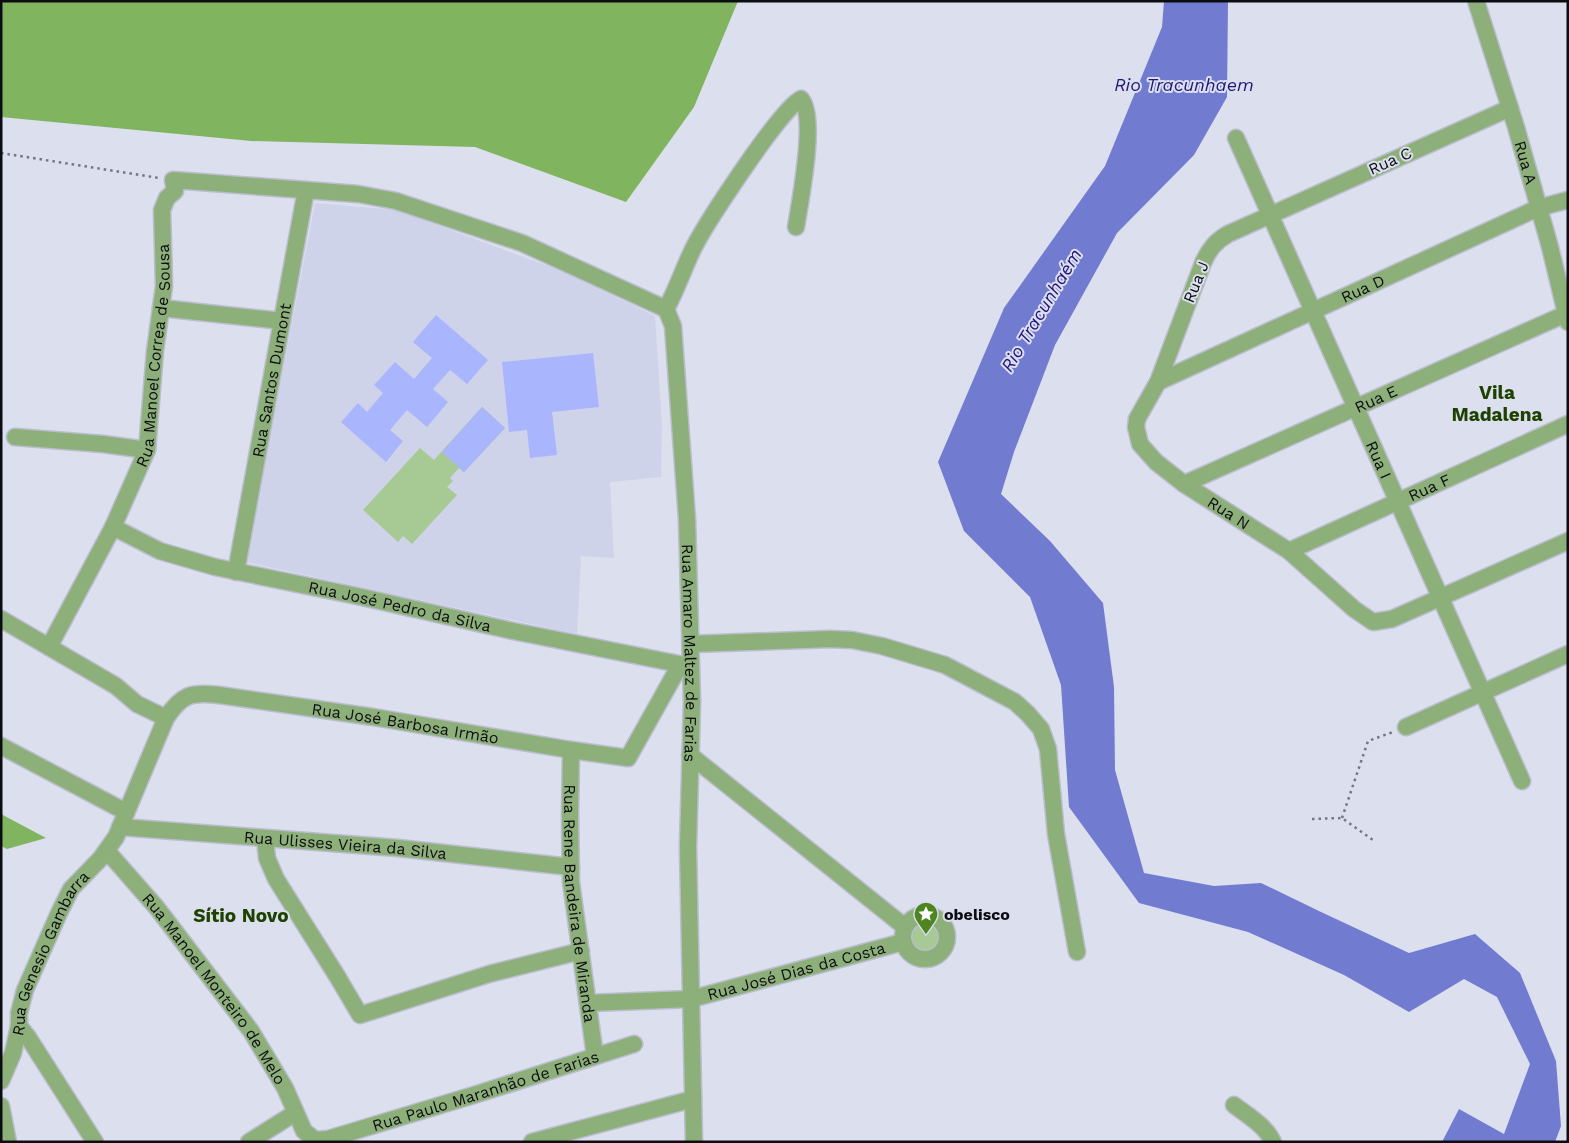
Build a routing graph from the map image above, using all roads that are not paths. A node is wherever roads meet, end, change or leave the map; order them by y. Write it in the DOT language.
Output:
graph roads {
  1 [pos="1480,2"];
  2 [pos="1510,108"];
  3 [pos="1236,138"];
  4 [pos="306,190"];
  5 [pos="1568,200"];
  6 [pos="1538,208"];
  7 [pos="1270,215"];
  8 [pos="796,227"];
  9 [pos="161,308"];
  10 [pos="666,309"];
  11 [pos="1313,312"];
  12 [pos="1567,316"];
  13 [pos="282,321"];
  14 [pos="1158,382"];
  15 [pos="1356,408"];
  16 [pos="1568,424"];
  17 [pos="15,438"];
  18 [pos="147,450"];
  19 [pos="1184,484"];
  20 [pos="1398,502"];
  21 [pos="113,527"];
  22 [pos="1568,541"];
  23 [pos="1289,551"];
  24 [pos="236,572"];
  25 [pos="1441,598"];
  26 [pos="1,619"];
  27 [pos="691,644"];
  28 [pos="49,647"];
  29 [pos="1568,654"];
  30 [pos="686,666"];
  31 [pos="1483,693"];
  32 [pos="184,699"];
  33 [pos="166,718"];
  34 [pos="1406,727"];
  35 [pos="1,746"];
  36 [pos="572,750"];
  37 [pos="690,755"];
  38 [pos="1522,781"];
  39 [pos="126,812"];
  40 [pos="118,832"];
  41 [pos="265,839"];
  42 [pos="107,851"];
  43 [pos="571,867"];
  44 [pos="581,951"];
  45 [pos="1077,952"];
  46 [pos="691,998"];
  47 [pos="589,1003"];
  48 [pos="19,1026"];
  49 [pos="634,1044"];
  50 [pos="595,1056"];
  51 [pos="1,1081"];
  52 [pos="693,1099"];
  53 [pos="1234,1105"];
  54 [pos="1,1106"];
  55 [pos="295,1112"];
  56 [pos="308,1136"];
  57 [pos="8,1142"];
  58 [pos="95,1142"];
  59 [pos="249,1142"];
  60 [pos="532,1142"];
  61 [pos="694,1142"];
  62 [pos="1274,1142"];
  1 -- 2 [label="street, Rua A"];
  2 -- 6 [label="street, Rua A"];
  2 -- 7 [label="street, Rua C"];
  3 -- 7 [label="street, Rua I"];
  4 -- 9 [label="street, Rua Manoel Correa de Sousa"];
  4 -- 10 [label="street"];
  4 -- 13 [label="street, Rua Santos Dumont"];
  5 -- 6 [label="street, Rua D"];
  6 -- 11 [label="street, Rua D"];
  6 -- 12 [label="street, Rua A"];
  7 -- 11 [label="street, Rua I"];
  7 -- 14 [label="street, Rua J"];
  8 -- 10 [label="street"];
  9 -- 13 [label="street"];
  9 -- 18 [label="street, Rua Manoel Correa de Sousa"];
  10 -- 27 [label="street, Rua Amaro Maltez de Farias"];
  11 -- 14 [label="street, Rua D"];
  11 -- 15 [label="street, Rua I"];
  12 -- 15 [label="street, Rua E"];
  13 -- 24 [label="street, Rua Santos Dumont"];
  14 -- 19 [label="street, Rua N"];
  15 -- 19 [label="street, Rua E"];
  15 -- 20 [label="street, Rua I"];
  16 -- 20 [label="street, Rua F"];
  17 -- 18 [label="street"];
  18 -- 21 [label="street, Rua Manoel Correa de Sousa"];
  19 -- 23 [label="street, Rua N"];
  20 -- 23 [label="street, Rua F"];
  20 -- 25 [label="street, Rua I"];
  21 -- 24 [label="street, Rua José Pedro da Silva"];
  21 -- 28 [label="street, Rua Manoel Correa de Sousa"];
  22 -- 25 [label="street"];
  23 -- 25 [label="street, Rua N"];
  24 -- 30 [label="street, Rua José Pedro da Silva"];
  25 -- 31 [label="street, Rua I"];
  26 -- 28 [label="street"];
  27 -- 30 [label="street, Rua Amaro Maltez de Farias"];
  27 -- 45 [label="street"];
  28 -- 33 [label="street"];
  29 -- 31 [label="street"];
  30 -- 36 [label="street, Rua José Barbosa Irmão"];
  30 -- 37 [label="street, Rua Amaro Maltez de Farias"];
  31 -- 34 [label="street"];
  31 -- 38 [label="street, Rua I"];
  32 -- 33 [label="street, Rua Genesio Gambarra"];
  32 -- 36 [label="street, Rua José Barbosa Irmão"];
  33 -- 39 [label="street, Rua Genesio Gambarra"];
  35 -- 39 [label="street"];
  36 -- 43 [label="street, Rua Rene Bandeira de Miranda"];
  37 -- 46 [label="street, Rua Amaro Maltez de Farias"];
  37 -- 46 [label="street, Rua José Dias da Costa"];
  39 -- 40 [label="street, Rua Genesio Gambarra"];
  40 -- 41 [label="street, Rua Ulisses Vieira da Silva"];
  40 -- 42 [label="street, Rua Genesio Gambarra"];
  41 -- 43 [label="street, Rua Ulisses Vieira da Silva"];
  41 -- 44 [label="street"];
  42 -- 48 [label="street, Rua Genesio Gambarra"];
  42 -- 55 [label="street, Rua Manoel Monteiro de Melo"];
  43 -- 44 [label="street, Rua Rene Bandeira de Miranda"];
  44 -- 47 [label="street, Rua Rene Bandeira de Miranda"];
  46 -- 47 [label="street, Rua José Dias da Costa"];
  46 -- 52 [label="street, Rua Amaro Maltez de Farias"];
  47 -- 50 [label="street, Rua Rene Bandeira de Miranda"];
  48 -- 51 [label="street, Rua Genesio Gambarra"];
  48 -- 58 [label="street"];
  49 -- 50 [label="street, Rua Paulo Maranhão de Farias"];
  50 -- 56 [label="street, Rua Paulo Maranhão de Farias"];
  52 -- 60 [label="street"];
  52 -- 61 [label="street, Rua Amaro Maltez de Farias"];
  53 -- 62 [label="street"];
  54 -- 57 [label="street"];
  55 -- 56 [label="street, Rua Manoel Monteiro de Melo"];
  55 -- 59 [label="street"];
}
